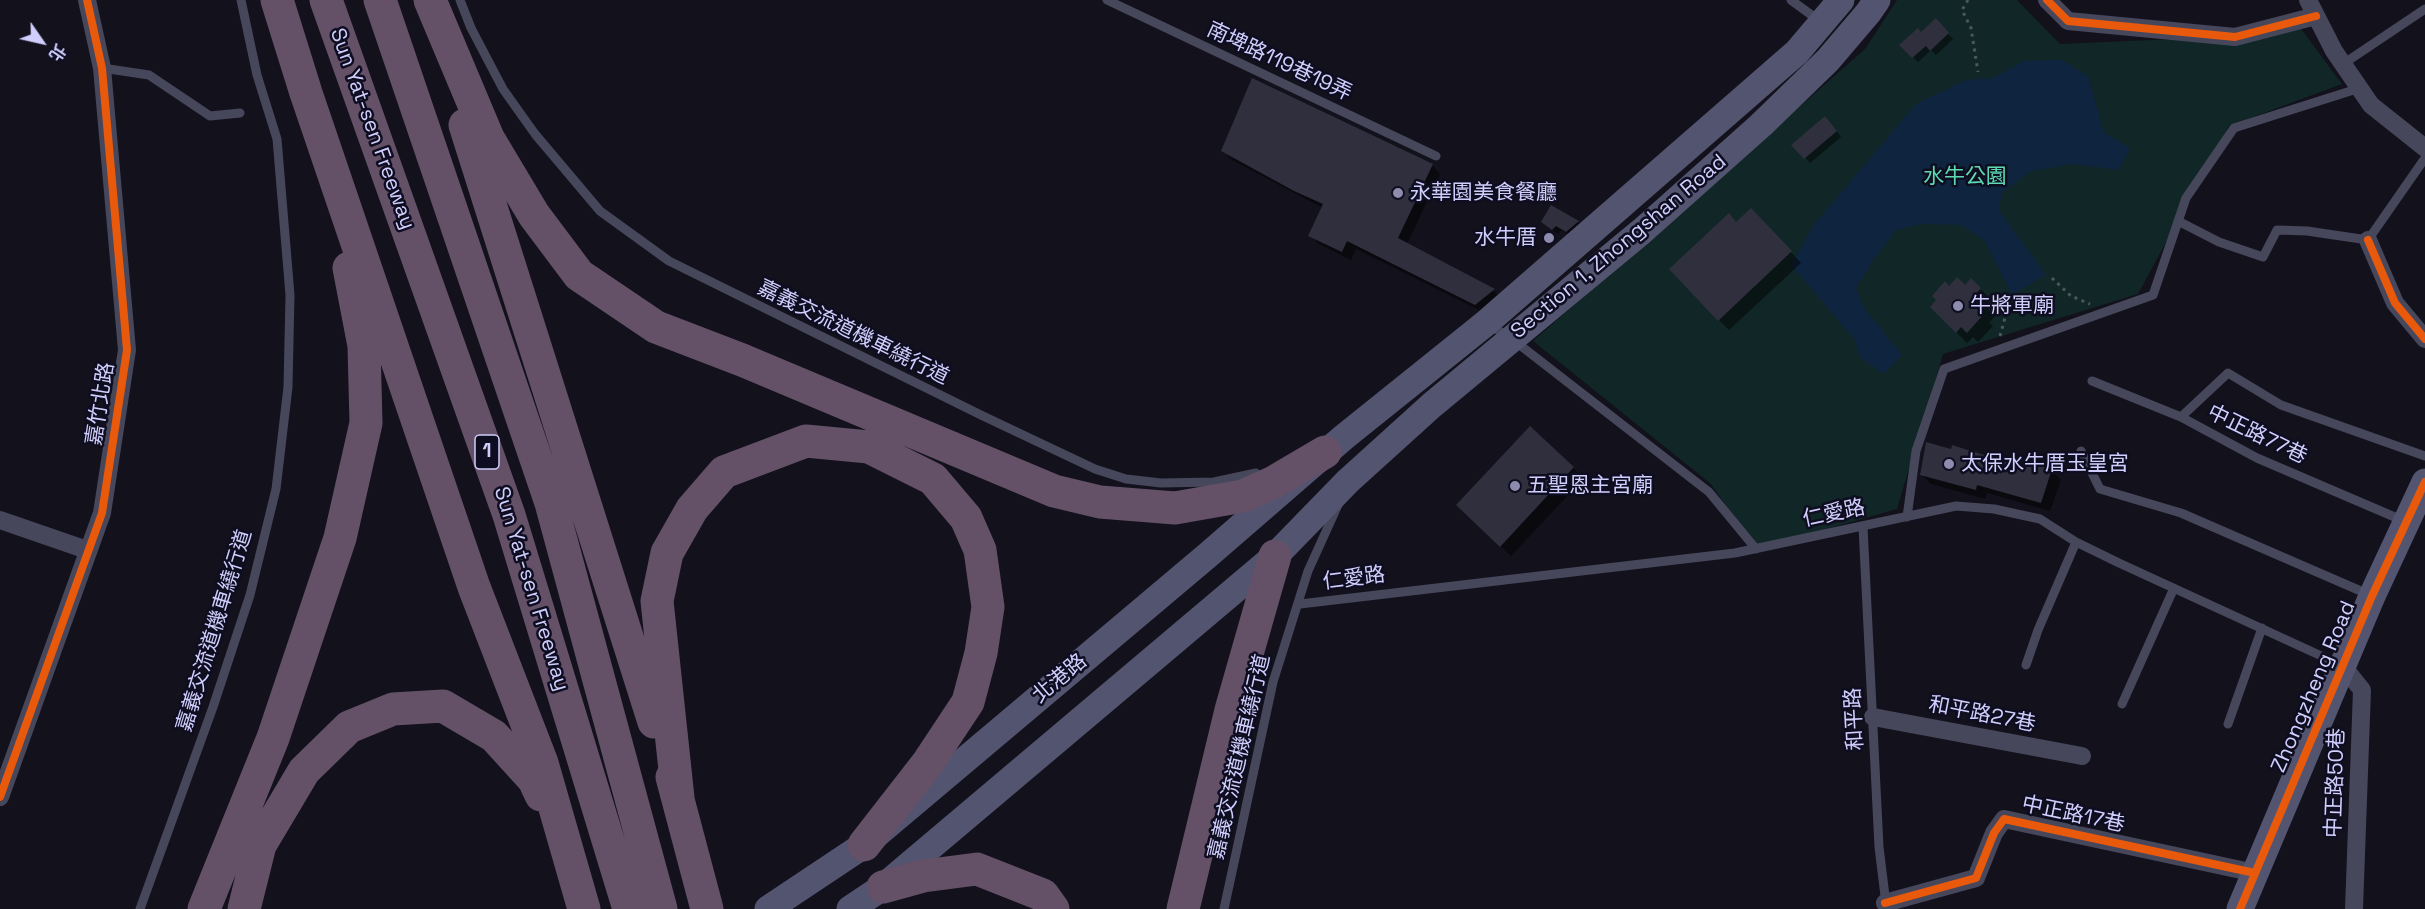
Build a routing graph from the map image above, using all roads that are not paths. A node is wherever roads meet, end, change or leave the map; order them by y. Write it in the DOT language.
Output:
graph roads {
  1 [pos="87,0"];
  2 [pos="240,0"];
  3 [pos="277,0"];
  4 [pos="326,0"];
  5 [pos="380,0"];
  6 [pos="425,0"];
  7 [pos="430,0"];
  8 [pos="460,0"];
  9 [pos="1107,0"];
  10 [pos="1791,0"];
  11 [pos="1841,0"];
  12 [pos="1877,0"];
  13 [pos="2047,0"];
  14 [pos="2312,8"];
  15 [pos="2425,9"];
  16 [pos="1823,24"];
  17 [pos="296,60"];
  18 [pos="2343,64"];
  19 [pos="102,68"];
  20 [pos="2360,88"];
  21 [pos="240,113"];
  22 [pos="2425,148"];
  23 [pos="1436,156"];
  24 [pos="2425,158"];
  25 [pos="2178,221"];
  26 [pos="2368,240"];
  27 [pos="1486,323"];
  28 [pos="1512,339"];
  29 [pos="2425,339"];
  30 [pos="2092,381"];
  31 [pos="2181,417"];
  32 [pos="1323,448"];
  33 [pos="2081,451"];
  34 [pos="2425,456"];
  35 [pos="1269,468"];
  36 [pos="1348,481"];
  37 [pos="2425,482"];
  38 [pos="1907,517"];
  39 [pos="0,520"];
  40 [pos="2406,522"];
  41 [pos="1863,526"];
  42 [pos="2076,542"];
  43 [pos="1756,549"];
  44 [pos="87,550"];
  45 [pos="1275,556"];
  46 [pos="2174,588"];
  47 [pos="2372,596"];
  48 [pos="1300,604"];
  49 [pos="2262,628"];
  50 [pos="2026,665"];
  51 [pos="2342,665"];
  52 [pos="2122,704"];
  53 [pos="1873,717"];
  54 [pos="2228,724"];
  55 [pos="2082,756"];
  56 [pos="0,797"];
  57 [pos="678,798"];
  58 [pos="864,845"];
  59 [pos="569,853"];
  60 [pos="2256,873"];
  61 [pos="883,887"];
  62 [pos="1887,906"];
  63 [pos="140,909"];
  64 [pos="204,909"];
  65 [pos="244,909"];
  66 [pos="584,909"];
  67 [pos="629,909"];
  68 [pos="661,909"];
  69 [pos="707,909"];
  70 [pos="768,909"];
  71 [pos="849,909"];
  72 [pos="1053,909"];
  73 [pos="1183,909"];
  74 [pos="1224,909"];
  75 [pos="2240,909"];
  76 [pos="2354,909"];
  1 -- 19 [label="street, 嘉竹北路"];
  2 -- 63 [label="lane, 嘉義交流道機車繞行道"];
  3 -- 17 [label="highway"];
  4 -- 67 [label="highway, Sun Yat-sen Freeway / 1"];
  5 -- 68 [label="highway, Sun Yat-sen Freeway / 1"];
  6 -- 57 [label="highway"];
  7 -- 32 [label="highway"];
  8 -- 35 [label="lane, 嘉義交流道機車繞行道"];
  9 -- 23 [label="lane, 南埤路119巷19弄"];
  10 -- 16 [label="lane"];
  11 -- 16 [label="main road, Section 1, Zhongshan Road"];
  12 -- 28 [label="main road, Section 1, Zhongshan Road"];
  13 -- 14 [label="street"];
  14 -- 18 [label="street"];
  15 -- 18 [label="lane"];
  16 -- 27 [label="main road, Section 1, Zhongshan Road"];
  17 -- 59 [label="highway"];
  17 -- 64 [label="highway"];
  18 -- 20 [label="street"];
  19 -- 21 [label="lane"];
  19 -- 44 [label="street, 嘉竹北路"];
  20 -- 22 [label="street"];
  20 -- 25 [label="lane"];
  24 -- 26 [label="lane"];
  25 -- 26 [label="lane"];
  25 -- 38 [label="lane"];
  26 -- 29 [label="street"];
  27 -- 28 [label="lane"];
  27 -- 32 [label="main road, Section 1, Zhongshan Road"];
  28 -- 36 [label="main road, Section 1, Zhongshan Road"];
  28 -- 43 [label="lane"];
  30 -- 31 [label="lane, 中正路77巷"];
  31 -- 34 [label="lane"];
  31 -- 40 [label="lane, 中正路77巷"];
  32 -- 58 [label="main road, 北港路"];
  33 -- 47 [label="lane"];
  36 -- 45 [label="main road"];
  36 -- 48 [label="lane, 嘉義交流道機車繞行道"];
  37 -- 40 [label="main road, Zhongzheng Road"];
  38 -- 41 [label="lane, 仁愛路"];
  38 -- 42 [label="lane, 仁愛路"];
  39 -- 44 [label="street"];
  40 -- 47 [label="main road, Zhongzheng Road"];
  41 -- 43 [label="lane, 仁愛路"];
  41 -- 53 [label="lane, 和平路"];
  42 -- 46 [label="lane, 仁愛路"];
  42 -- 50 [label="lane"];
  43 -- 48 [label="lane, 仁愛路"];
  44 -- 56 [label="street, 嘉竹北路"];
  45 -- 61 [label="main road"];
  45 -- 73 [label="highway"];
  46 -- 49 [label="lane, 仁愛路"];
  46 -- 52 [label="lane"];
  47 -- 51 [label="main road, Zhongzheng Road"];
  48 -- 74 [label="lane, 嘉義交流道機車繞行道"];
  49 -- 51 [label="lane, 仁愛路"];
  49 -- 54 [label="lane"];
  51 -- 60 [label="main road, Zhongzheng Road"];
  51 -- 76 [label="street, 中正路50巷"];
  53 -- 55 [label="street, 和平路27巷"];
  53 -- 62 [label="lane, 和平路"];
  57 -- 58 [label="highway"];
  57 -- 69 [label="highway"];
  58 -- 70 [label="main road, 北港路"];
  59 -- 65 [label="highway"];
  59 -- 66 [label="highway"];
  60 -- 62 [label="street, 中正路17巷"];
  60 -- 75 [label="main road, Zhongzheng Road"];
  61 -- 71 [label="main road"];
  61 -- 72 [label="highway"];
}
